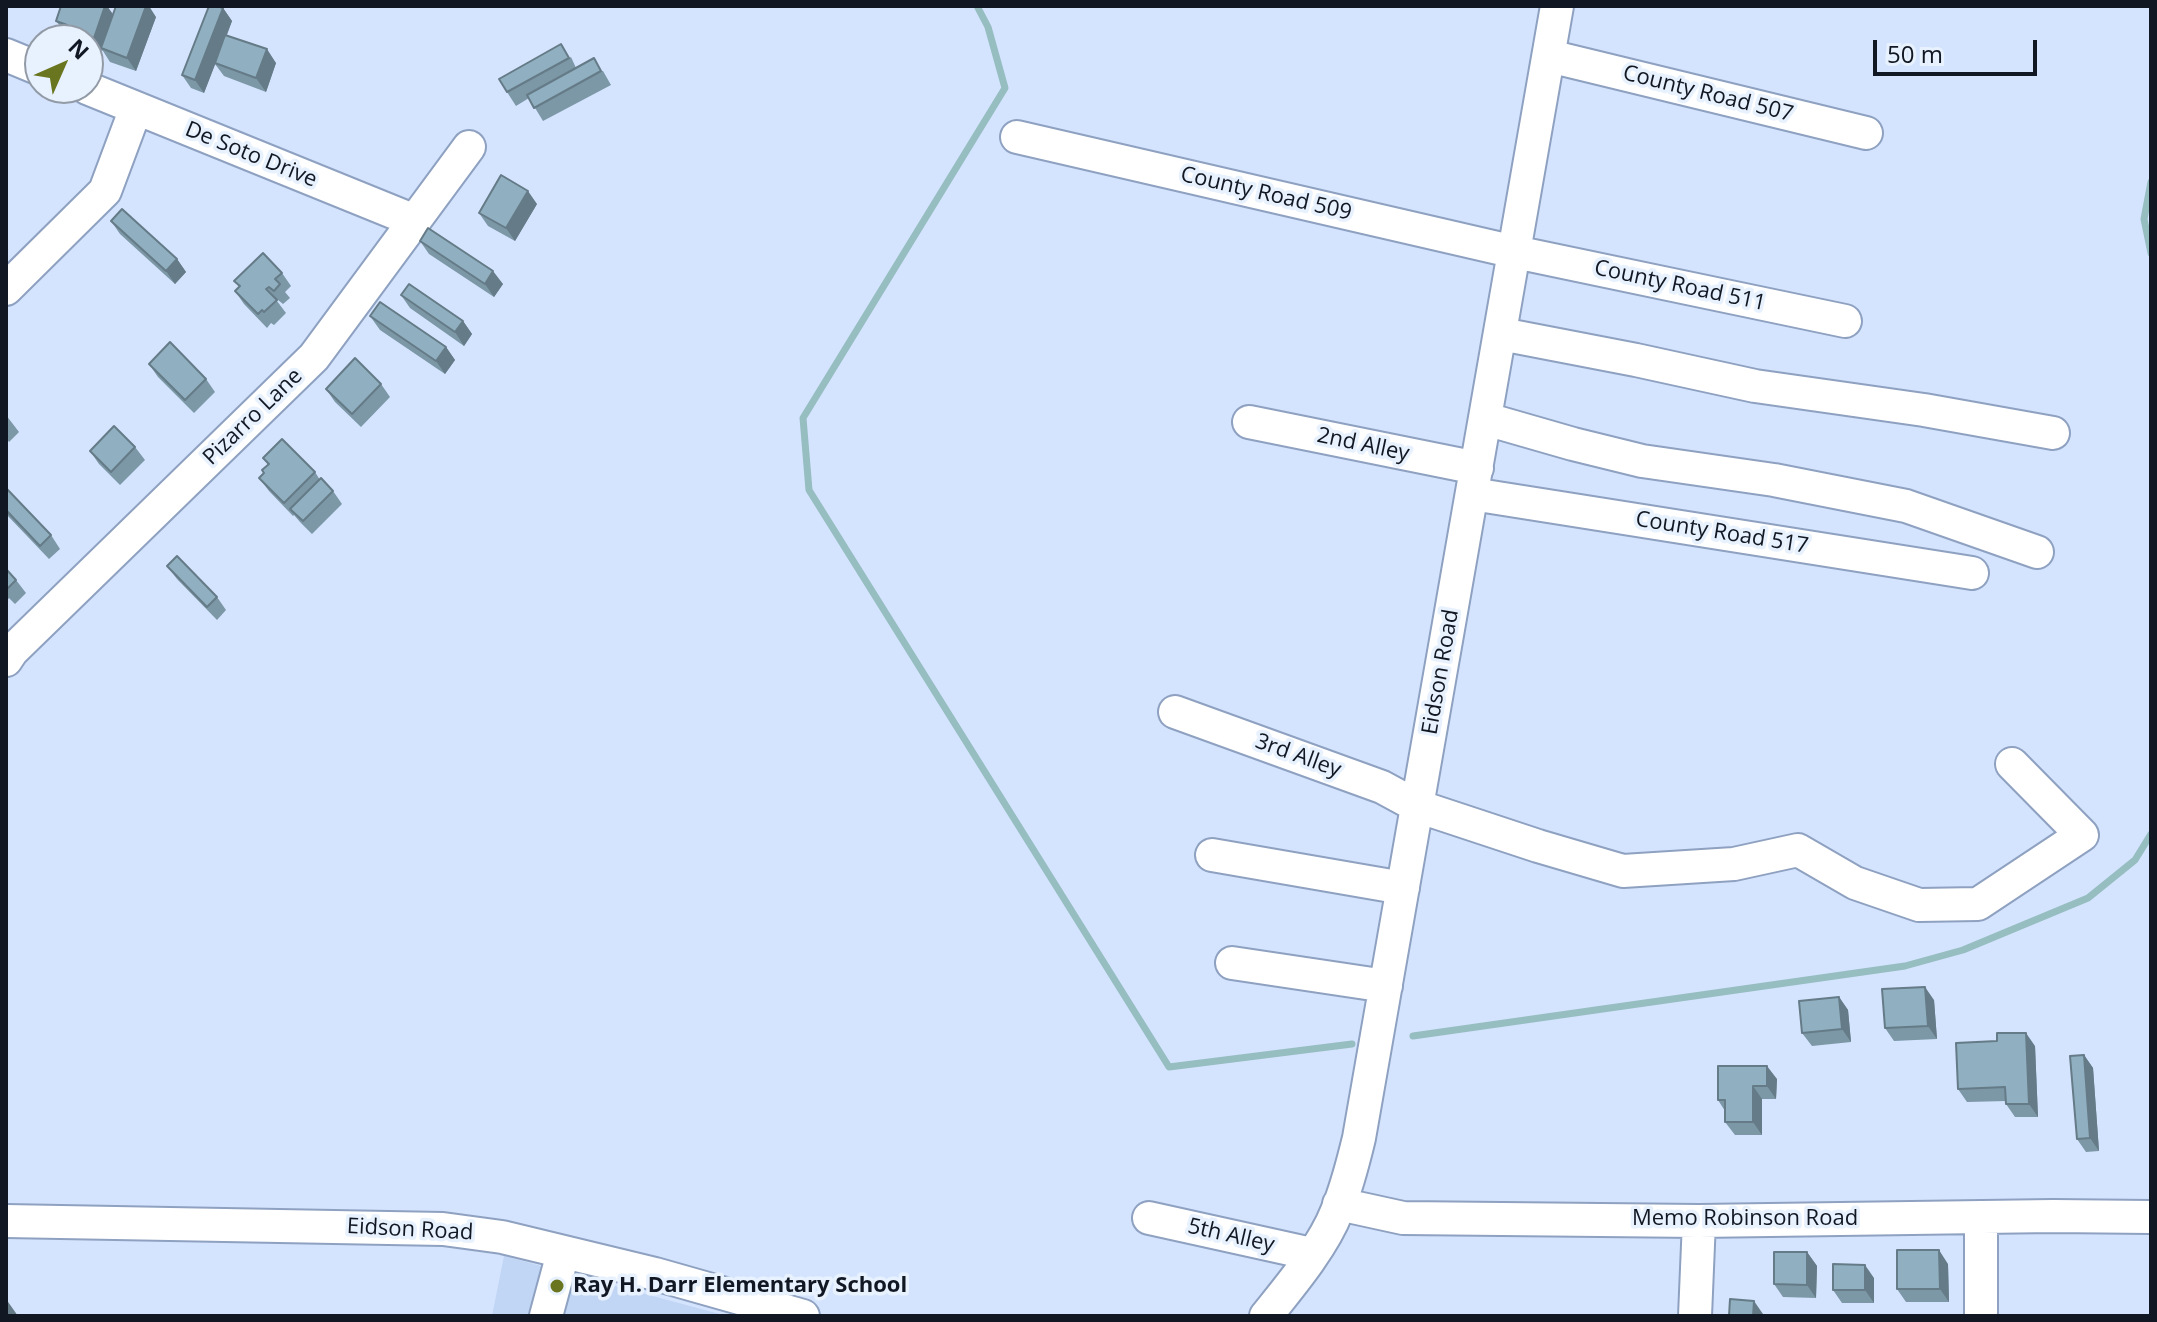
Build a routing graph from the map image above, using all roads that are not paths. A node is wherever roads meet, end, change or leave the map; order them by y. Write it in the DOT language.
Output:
graph roads {
  1 [pos="1557,6"];
  2 [pos="1549,56"];
  3 [pos="104,95"];
  4 [pos="136,108"];
  5 [pos="1866,133"];
  6 [pos="1017,137"];
  7 [pos="469,147"];
  8 [pos="415,221"];
  9 [pos="1515,252"];
  10 [pos="6,289"];
  11 [pos="1845,321"];
  12 [pos="1501,334"];
  13 [pos="1486,419"];
  14 [pos="1249,422"];
  15 [pos="2053,433"];
  16 [pos="1474,481"];
  17 [pos="2037,552"];
  18 [pos="1972,573"];
  19 [pos="8,653"];
  20 [pos="1175,712"];
  21 [pos="2012,764"];
  22 [pos="1417,806"];
  23 [pos="1212,855"];
  24 [pos="1403,888"];
  25 [pos="1232,963"];
  26 [pos="1386,986"];
  27 [pos="1339,1204"];
  28 [pos="1981,1217"];
  29 [pos="2151,1217"];
  30 [pos="1149,1218"];
  31 [pos="6,1221"];
  32 [pos="1699,1221"];
  33 [pos="563,1253"];
  34 [pos="1312,1254"];
  35 [pos="546,1316"];
  36 [pos="803,1316"];
  37 [pos="1266,1316"];
  38 [pos="1695,1316"];
  39 [pos="1981,1316"];
  1 -- 2 [label="street, Eidson Road"];
  2 -- 5 [label="street, County Road 507"];
  2 -- 9 [label="street, Eidson Road"];
  3 -- 4 [label="street, De Soto Drive"];
  4 -- 8 [label="street, De Soto Drive"];
  4 -- 10 [label="street"];
  6 -- 9 [label="street, County Road 509"];
  7 -- 8 [label="street, Pizarro Lane"];
  8 -- 19 [label="street, Pizarro Lane"];
  9 -- 11 [label="street, County Road 511"];
  9 -- 12 [label="street, Eidson Road"];
  12 -- 13 [label="street, Eidson Road"];
  12 -- 15 [label="street"];
  13 -- 16 [label="street, Eidson Road"];
  13 -- 17 [label="street"];
  14 -- 16 [label="street, 2nd Alley"];
  16 -- 18 [label="street, County Road 517"];
  16 -- 22 [label="street, Eidson Road"];
  20 -- 22 [label="street, 3rd Alley"];
  21 -- 22 [label="street, 3rd Alley"];
  22 -- 24 [label="street, Eidson Road"];
  23 -- 24 [label="street"];
  24 -- 26 [label="street, Eidson Road"];
  25 -- 26 [label="street"];
  26 -- 27 [label="street, Eidson Road"];
  27 -- 32 [label="street, Memo Robinson Road"];
  27 -- 34 [label="street, Eidson Road"];
  28 -- 29 [label="street, Memo Robinson Road"];
  28 -- 32 [label="street, Memo Robinson Road"];
  28 -- 39 [label="street"];
  30 -- 34 [label="street, 5th Alley"];
  31 -- 33 [label="street, Eidson Road"];
  32 -- 38 [label="street"];
  33 -- 35 [label="street"];
  33 -- 36 [label="street, Eidson Road"];
  34 -- 37 [label="street, Eidson Road"];
}
